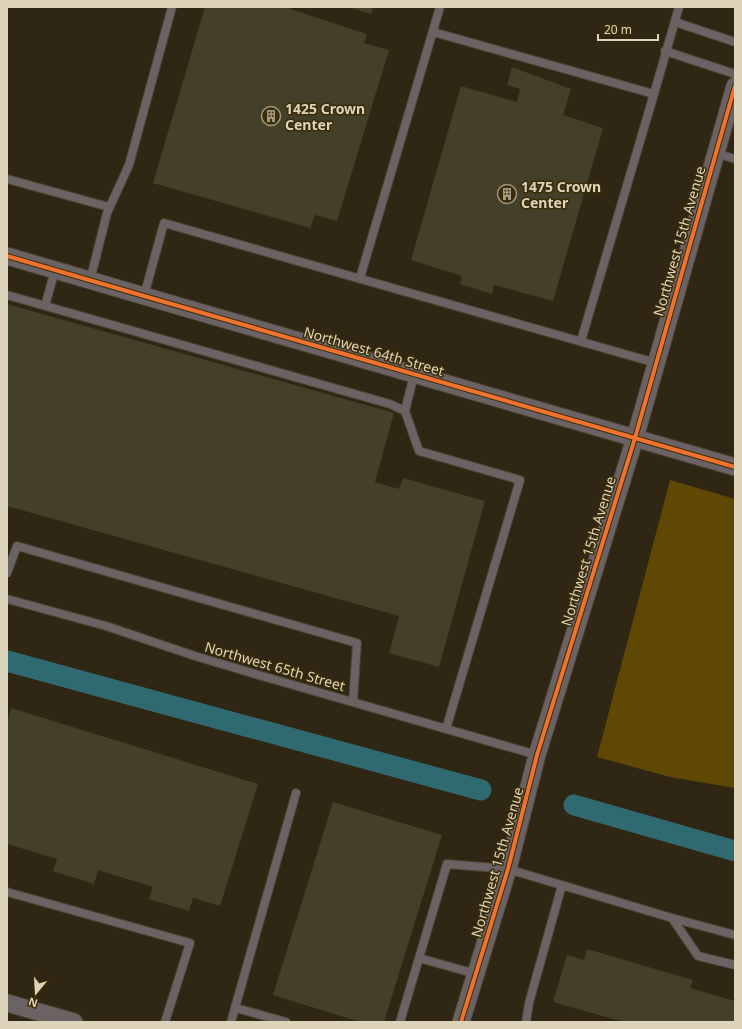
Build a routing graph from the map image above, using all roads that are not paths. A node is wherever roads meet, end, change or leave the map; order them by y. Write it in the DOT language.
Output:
graph roads {
  1 [pos="172,7"];
  2 [pos="440,7"];
  3 [pos="679,7"];
  4 [pos="675,22"];
  5 [pos="433,32"];
  6 [pos="735,42"];
  7 [pos="665,51"];
  8 [pos="735,74"];
  9 [pos="735,86"];
  10 [pos="654,94"];
  11 [pos="715,153"];
  12 [pos="735,159"];
  13 [pos="7,179"];
  14 [pos="109,207"];
  15 [pos="7,256"];
  16 [pos="55,270"];
  17 [pos="360,278"];
  18 [pos="90,281"];
  19 [pos="7,295"];
  20 [pos="144,296"];
  21 [pos="45,306"];
  22 [pos="580,341"];
  23 [pos="656,363"];
  24 [pos="414,375"];
  25 [pos="405,410"];
  26 [pos="635,438"];
  27 [pos="735,467"];
  28 [pos="7,573"];
  29 [pos="7,599"];
  30 [pos="353,702"];
  31 [pos="446,729"];
  32 [pos="537,755"];
  33 [pos="296,793"];
  34 [pos="508,869"];
  35 [pos="562,885"];
  36 [pos="7,892"];
  37 [pos="672,918"];
  38 [pos="735,935"];
  39 [pos="419,958"];
  40 [pos="735,965"];
  41 [pos="476,974"];
  42 [pos="7,1002"];
  43 [pos="236,1008"];
  44 [pos="49,1018"];
  45 [pos="74,1022"];
  46 [pos="165,1022"];
  47 [pos="231,1022"];
  48 [pos="286,1022"];
  49 [pos="400,1022"];
  50 [pos="461,1022"];
  51 [pos="526,1022"];
  1 -- 14 [label="lane"];
  2 -- 5 [label="lane"];
  3 -- 4 [label="lane"];
  4 -- 6 [label="lane"];
  4 -- 7 [label="lane"];
  5 -- 10 [label="lane"];
  5 -- 17 [label="lane"];
  7 -- 8 [label="lane"];
  7 -- 10 [label="lane"];
  9 -- 11 [label="street, Northwest 15th Avenue"];
  10 -- 22 [label="lane"];
  11 -- 12 [label="lane"];
  11 -- 23 [label="street, Northwest 15th Avenue"];
  13 -- 14 [label="lane"];
  14 -- 18 [label="lane"];
  15 -- 16 [label="street, Northwest 64th Street"];
  16 -- 18 [label="street, Northwest 64th Street"];
  16 -- 21 [label="lane"];
  17 -- 20 [label="lane"];
  17 -- 22 [label="lane"];
  18 -- 20 [label="street, Northwest 64th Street"];
  19 -- 21 [label="lane"];
  20 -- 24 [label="street, Northwest 64th Street"];
  21 -- 25 [label="lane"];
  22 -- 23 [label="lane"];
  23 -- 26 [label="street, Northwest 15th Avenue"];
  24 -- 25 [label="lane"];
  24 -- 26 [label="street, Northwest 64th Street"];
  25 -- 31 [label="lane"];
  26 -- 27 [label="street, Northwest 64th Street"];
  26 -- 32 [label="street, Northwest 15th Avenue"];
  28 -- 30 [label="lane"];
  29 -- 30 [label="lane, Northwest 65th Street"];
  30 -- 31 [label="lane, Northwest 65th Street"];
  31 -- 32 [label="lane, Northwest 65th Street"];
  32 -- 34 [label="street, Northwest 15th Avenue"];
  33 -- 43 [label="lane"];
  34 -- 35 [label="lane"];
  34 -- 39 [label="lane"];
  34 -- 41 [label="street, Northwest 15th Avenue"];
  35 -- 37 [label="lane"];
  35 -- 51 [label="lane"];
  36 -- 46 [label="lane"];
  37 -- 38 [label="lane"];
  37 -- 40 [label="lane"];
  39 -- 41 [label="lane"];
  39 -- 49 [label="lane"];
  41 -- 50 [label="street, Northwest 15th Avenue"];
  42 -- 44 [label="street"];
  43 -- 47 [label="lane"];
  43 -- 48 [label="lane"];
  44 -- 45 [label="street"];
}
